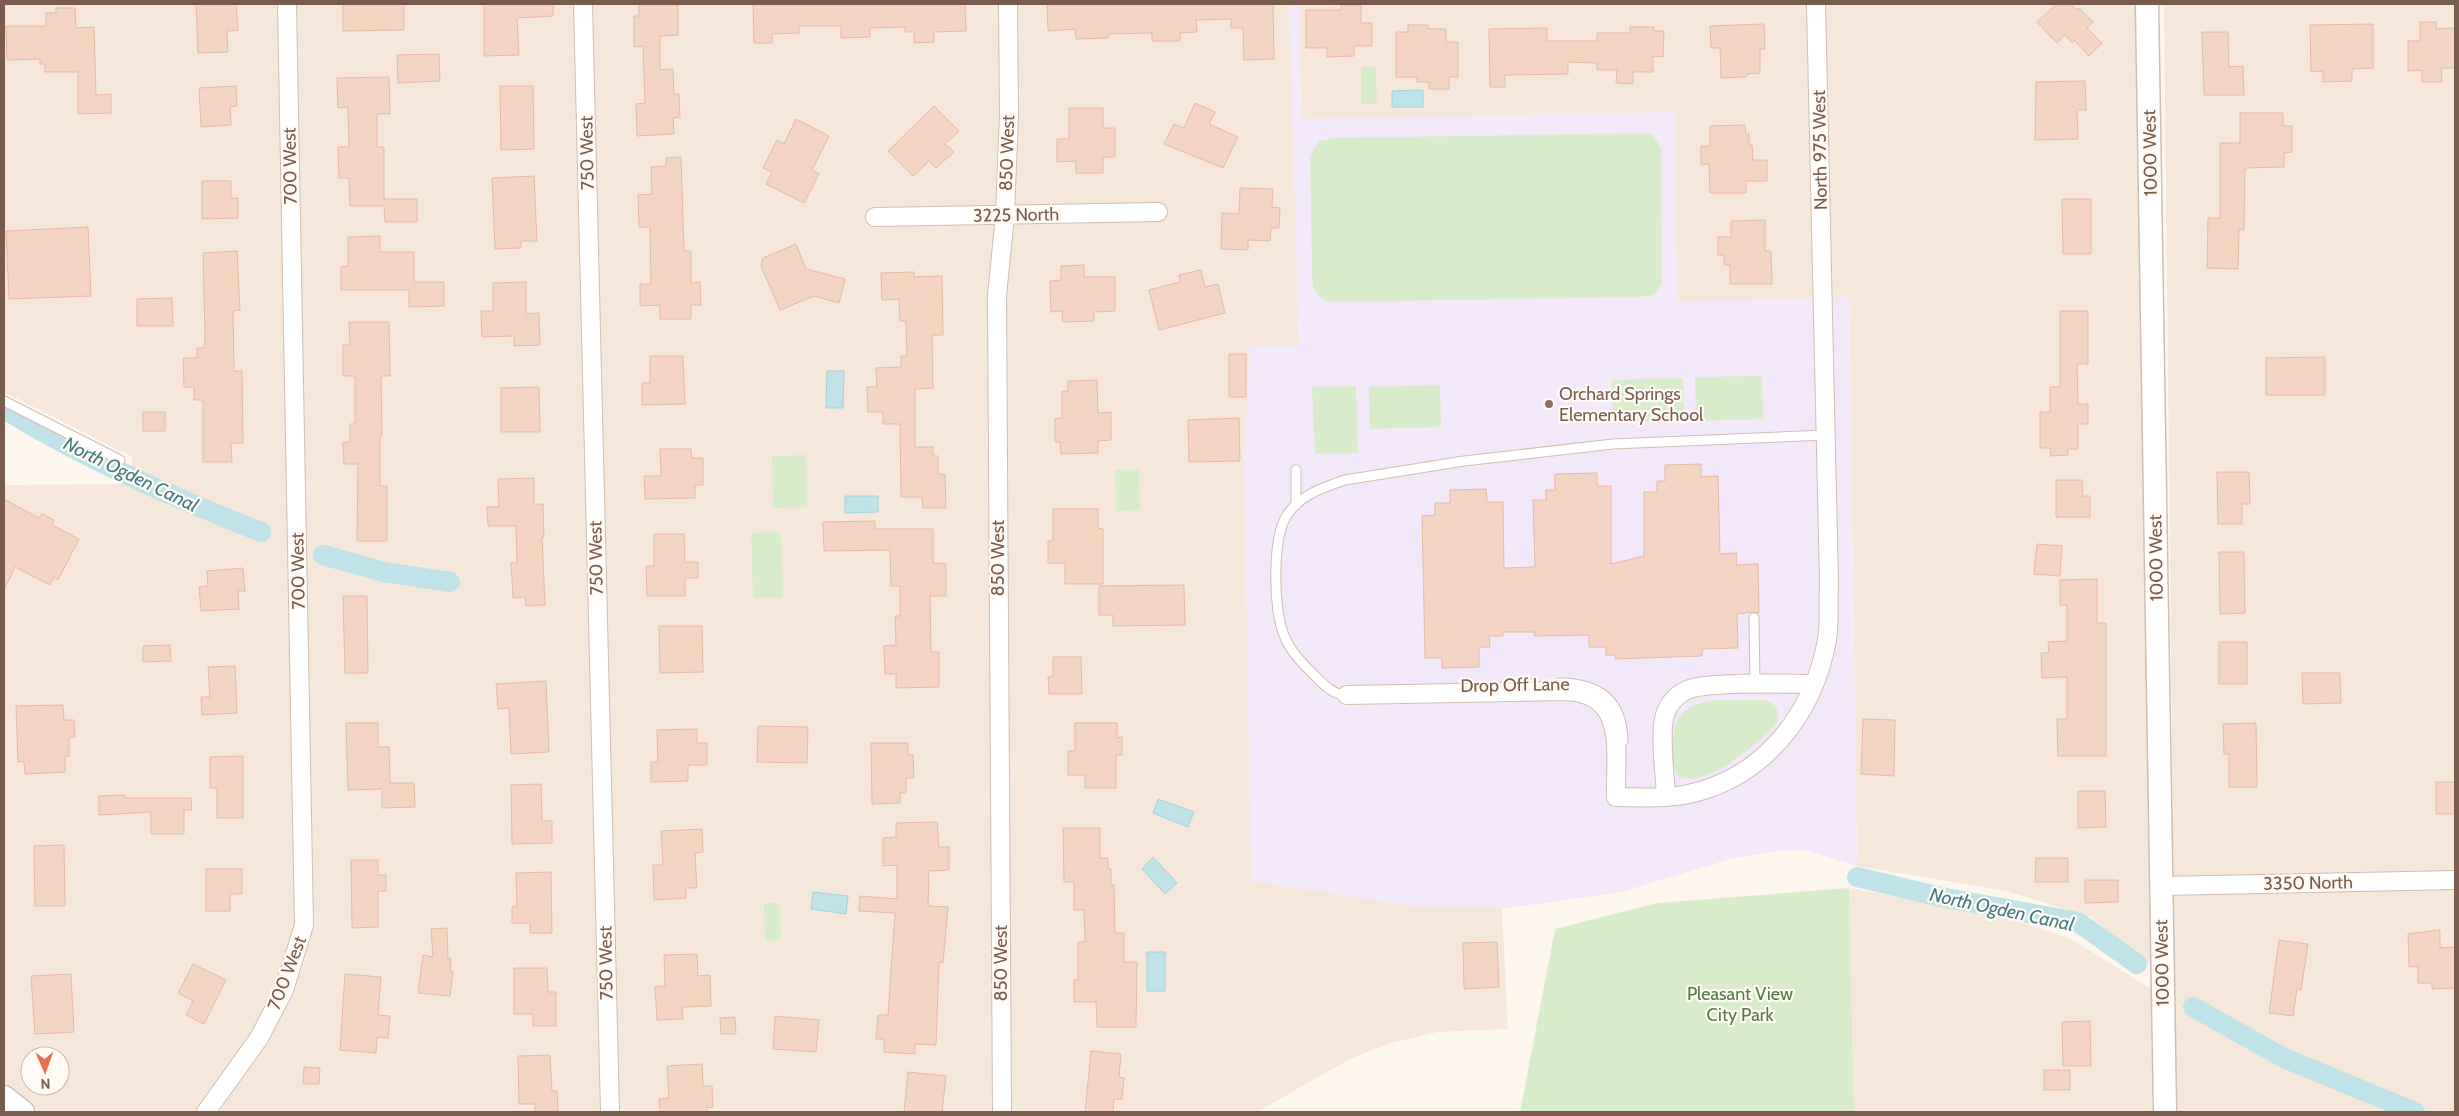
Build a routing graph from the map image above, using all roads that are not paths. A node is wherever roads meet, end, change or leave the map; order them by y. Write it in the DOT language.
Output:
graph roads {
  1 [pos="288,4"];
  2 [pos="583,4"];
  3 [pos="1008,4"];
  4 [pos="1816,4"];
  5 [pos="2148,4"];
  6 [pos="1158,212"];
  7 [pos="1005,215"];
  8 [pos="875,217"];
  9 [pos="4,401"];
  10 [pos="1826,435"];
  11 [pos="120,460"];
  12 [pos="1296,470"];
  13 [pos="1296,505"];
  14 [pos="1754,618"];
  15 [pos="1814,684"];
  16 [pos="1755,685"];
  17 [pos="1347,695"];
  18 [pos="1666,796"];
  19 [pos="2455,880"];
  20 [pos="2161,886"];
  21 [pos="4,1097"];
  22 [pos="24,1112"];
  23 [pos="206,1112"];
  24 [pos="610,1112"];
  25 [pos="1002,1112"];
  26 [pos="2165,1112"];
  1 -- 23 [label="street, 700 West"];
  2 -- 24 [label="street, 750 West"];
  3 -- 7 [label="street, 850 West"];
  4 -- 10 [label="street, North 975 West"];
  5 -- 20 [label="street, 1000 West"];
  6 -- 7 [label="street, 3225 North"];
  7 -- 8 [label="street, 3225 North"];
  7 -- 25 [label="street, 850 West"];
  9 -- 11 [label="lane"];
  10 -- 13 [label="lane"];
  10 -- 15 [label="street, North 975 West"];
  12 -- 13 [label="lane"];
  13 -- 17 [label="lane"];
  14 -- 16 [label="lane"];
  15 -- 16 [label="street"];
  15 -- 18 [label="street, North 975 West"];
  16 -- 18 [label="street"];
  17 -- 18 [label="street, North 975 West"];
  19 -- 20 [label="street, 3350 North"];
  20 -- 26 [label="street, 1000 West"];
  21 -- 22 [label="street"];
}
